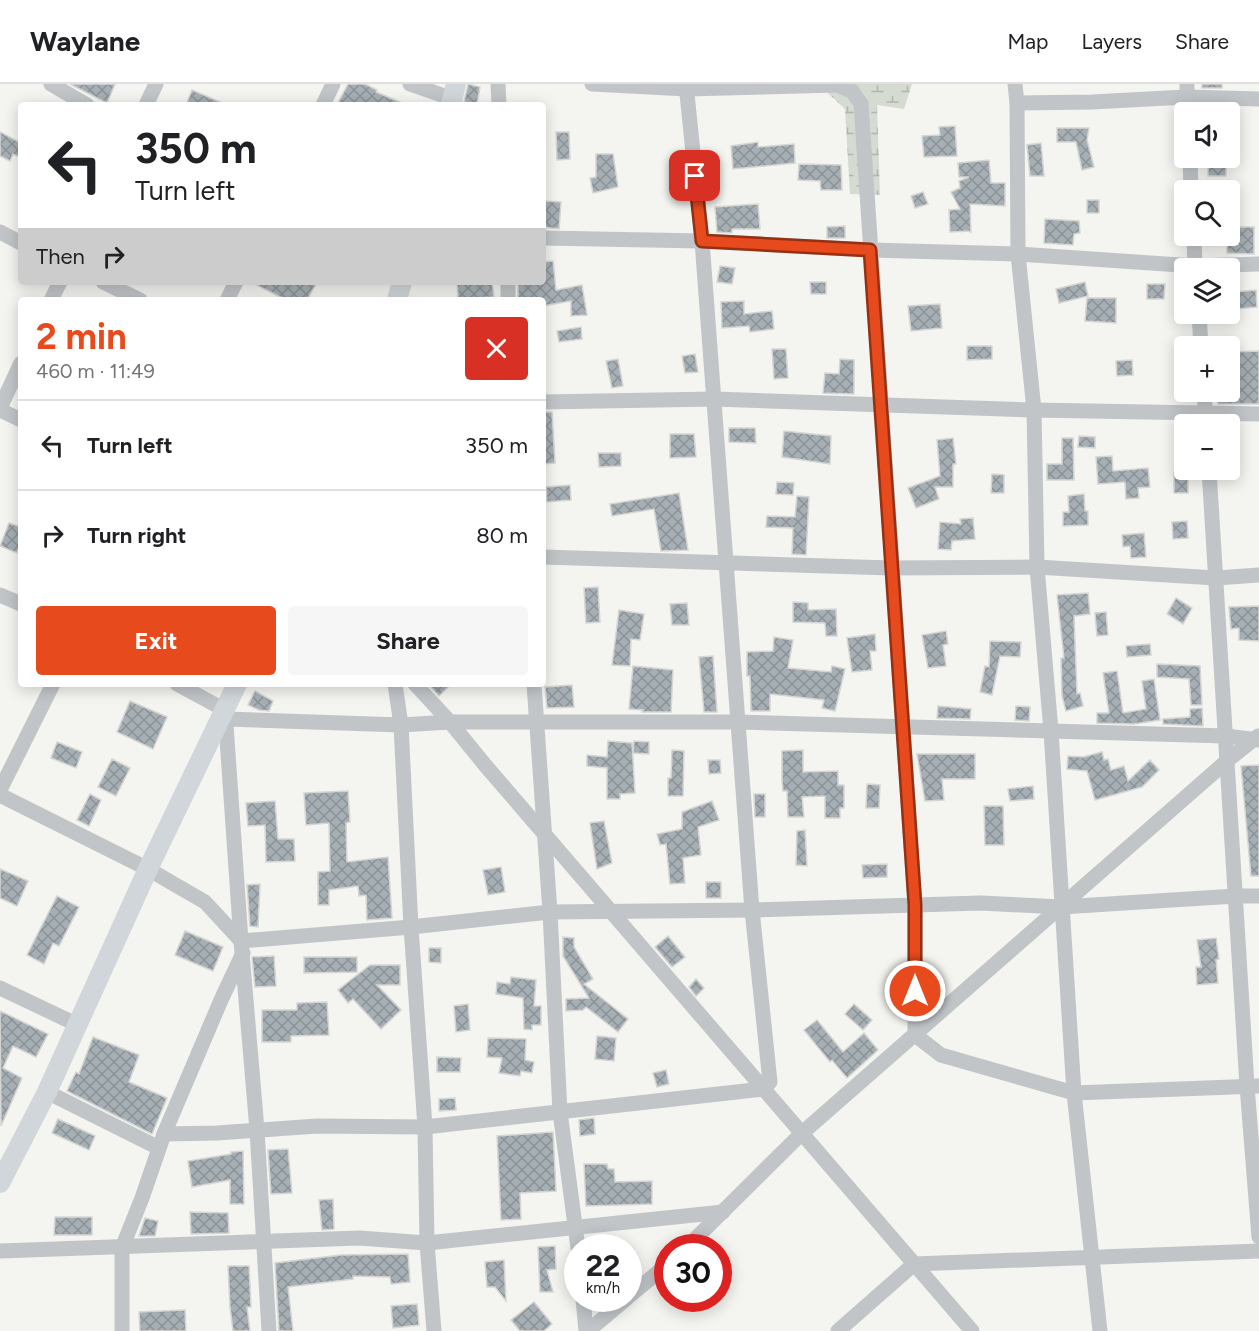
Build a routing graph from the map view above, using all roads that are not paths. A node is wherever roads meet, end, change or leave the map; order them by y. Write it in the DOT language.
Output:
graph roads {
  1 [pos="51,84"];
  2 [pos="156,84"];
  3 [pos="333,84"];
  4 [pos="410,84"];
  5 [pos="498,84"];
  6 [pos="592,84"];
  7 [pos="1015,84"];
  8 [pos="686,87"];
  9 [pos="453,96"];
  10 [pos="1187,98"];
  11 [pos="1259,99"];
  12 [pos="82,102"];
  13 [pos="147,102"];
  14 [pos="324,102"];
  15 [pos="499,102"];
  16 [pos="1017,104"];
  17 [pos="0,232"];
  18 [pos="546,238"];
  19 [pos="18,241"];
  20 [pos="702,241"];
  21 [pos="870,250"];
  22 [pos="1018,254"];
  23 [pos="1259,264"];
  24 [pos="1174,265"];
  25 [pos="1240,265"];
  26 [pos="109,285"];
  27 [pos="134,297"];
  28 [pos="18,370"];
  29 [pos="714,399"];
  30 [pos="546,402"];
  31 [pos="880,403"];
  32 [pos="0,409"];
  33 [pos="1034,410"];
  34 [pos="1259,414"];
  35 [pos="1240,416"];
  36 [pos="1174,417"];
  37 [pos="18,418"];
  38 [pos="1210,480"];
  39 [pos="546,557"];
  40 [pos="726,562"];
  41 [pos="1037,567"];
  42 [pos="891,568"];
  43 [pos="1259,575"];
  44 [pos="1216,578"];
  45 [pos="0,595"];
  46 [pos="18,603"];
  47 [pos="52,687"];
  48 [pos="182,687"];
  49 [pos="236,687"];
  50 [pos="395,687"];
  51 [pos="418,687"];
  52 [pos="534,687"];
  53 [pos="225,714"];
  54 [pos="537,721"];
  55 [pos="450,722"];
  56 [pos="738,722"];
  57 [pos="401,725"];
  58 [pos="902,727"];
  59 [pos="1051,731"];
  60 [pos="1226,736"];
  61 [pos="1257,738"];
  62 [pos="1228,760"];
  63 [pos="0,790"];
  64 [pos="0,795"];
  65 [pos="544,835"];
  66 [pos="148,869"];
  67 [pos="1236,896"];
  68 [pos="1259,896"];
  69 [pos="915,905"];
  70 [pos="1061,907"];
  71 [pos="752,910"];
  72 [pos="610,911"];
  73 [pos="550,912"];
  74 [pos="411,927"];
  75 [pos="242,947"];
  76 [pos="0,988"];
  77 [pos="78,1025"];
  78 [pos="915,1035"];
  79 [pos="1253,1086"];
  80 [pos="763,1089"];
  81 [pos="47,1092"];
  82 [pos="1074,1093"];
  83 [pos="560,1112"];
  84 [pos="425,1126"];
  85 [pos="258,1130"];
  86 [pos="801,1134"];
  87 [pos="161,1141"];
  88 [pos="2,1172"];
  89 [pos="723,1212"];
  90 [pos="576,1228"];
  91 [pos="577,1234"];
  92 [pos="700,1234"];
  93 [pos="1259,1237"];
  94 [pos="263,1241"];
  95 [pos="427,1244"];
  96 [pos="122,1248"];
  97 [pos="0,1251"];
  98 [pos="1259,1251"];
  99 [pos="1093,1257"];
  100 [pos="914,1264"];
  101 [pos="654,1276"];
  102 [pos="642,1286"];
  103 [pos="585,1312"];
  104 [pos="610,1312"];
  105 [pos="122,1331"];
  106 [pos="269,1331"];
  107 [pos="435,1331"];
  108 [pos="587,1331"];
  109 [pos="838,1331"];
  110 [pos="972,1331"];
  111 [pos="1100,1331"];
  1 -- 12 [label="street"];
  2 -- 13 [label="street"];
  3 -- 14 [label="street"];
  4 -- 9 [label="street"];
  5 -- 15 [label="street"];
  6 -- 8 [label="street"];
  7 -- 16 [label="street"];
  8 -- 20 [label="street"];
  8 -- 21 [label="street"];
  10 -- 11 [label="street"];
  10 -- 16 [label="street"];
  16 -- 22 [label="street"];
  17 -- 19 [label="street"];
  18 -- 20 [label="street"];
  20 -- 21 [label="street"];
  20 -- 29 [label="street"];
  21 -- 22 [label="street"];
  21 -- 31 [label="street"];
  22 -- 24 [label="street"];
  22 -- 33 [label="street"];
  23 -- 25 [label="street"];
  26 -- 27 [label="street"];
  28 -- 32 [label="street"];
  29 -- 30 [label="street"];
  29 -- 31 [label="street"];
  29 -- 40 [label="street"];
  31 -- 33 [label="street"];
  31 -- 42 [label="street"];
  32 -- 37 [label="street"];
  33 -- 36 [label="street"];
  33 -- 41 [label="street"];
  34 -- 35 [label="street"];
  38 -- 44 [label="street"];
  39 -- 40 [label="street"];
  40 -- 42 [label="street"];
  40 -- 56 [label="street"];
  41 -- 42 [label="street"];
  41 -- 44 [label="street"];
  41 -- 59 [label="street"];
  42 -- 58 [label="street"];
  43 -- 44 [label="street"];
  44 -- 60 [label="street"];
  45 -- 46 [label="street"];
  47 -- 63 [label="street"];
  48 -- 53 [label="street"];
  49 -- 53 [label="main road"];
  50 -- 57 [label="street"];
  51 -- 55 [label="street"];
  52 -- 54 [label="street"];
  53 -- 57 [label="street"];
  53 -- 66 [label="main road"];
  53 -- 75 [label="street"];
  54 -- 55 [label="street"];
  54 -- 56 [label="street"];
  54 -- 65 [label="street"];
  55 -- 57 [label="street"];
  55 -- 65 [label="street"];
  56 -- 58 [label="street"];
  56 -- 71 [label="street"];
  57 -- 74 [label="street"];
  58 -- 59 [label="street"];
  58 -- 69 [label="street"];
  59 -- 60 [label="street"];
  59 -- 70 [label="street"];
  60 -- 61 [label="street"];
  60 -- 62 [label="street"];
  61 -- 62 [label="street"];
  62 -- 67 [label="street"];
  62 -- 70 [label="street"];
  64 -- 66 [label="street"];
  65 -- 72 [label="street"];
  65 -- 73 [label="street"];
  66 -- 75 [label="street"];
  66 -- 77 [label="main road"];
  67 -- 68 [label="street"];
  67 -- 70 [label="street"];
  67 -- 79 [label="street"];
  69 -- 70 [label="street"];
  69 -- 71 [label="street"];
  69 -- 78 [label="street"];
  70 -- 78 [label="street"];
  70 -- 82 [label="street"];
  71 -- 72 [label="street"];
  71 -- 80 [label="street"];
  72 -- 73 [label="street"];
  72 -- 80 [label="street"];
  73 -- 74 [label="street"];
  73 -- 83 [label="street"];
  74 -- 75 [label="street"];
  74 -- 84 [label="street"];
  75 -- 85 [label="street"];
  75 -- 87 [label="street"];
  76 -- 77 [label="street"];
  77 -- 81 [label="main road"];
  78 -- 82 [label="street"];
  78 -- 86 [label="street"];
  79 -- 82 [label="street"];
  79 -- 93 [label="street"];
  80 -- 83 [label="street"];
  80 -- 86 [label="street"];
  81 -- 87 [label="street"];
  81 -- 88 [label="main road"];
  82 -- 99 [label="street"];
  83 -- 84 [label="street"];
  83 -- 90 [label="street"];
  84 -- 85 [label="street"];
  84 -- 95 [label="street"];
  85 -- 87 [label="street"];
  85 -- 94 [label="street"];
  86 -- 89 [label="street"];
  86 -- 100 [label="street"];
  87 -- 96 [label="street"];
  89 -- 90 [label="street"];
  89 -- 92 [label="street"];
  90 -- 91 [label="street"];
  90 -- 95 [label="street"];
  94 -- 95 [label="street"];
  94 -- 96 [label="street"];
  94 -- 106 [label="street"];
  95 -- 107 [label="street"];
  96 -- 97 [label="street"];
  96 -- 105 [label="street"];
  98 -- 99 [label="street"];
  99 -- 100 [label="street"];
  99 -- 111 [label="street"];
  100 -- 109 [label="street"];
  100 -- 110 [label="street"];
  101 -- 102 [label="street"];
  103 -- 108 [label="street"];
  104 -- 108 [label="street"];
}
